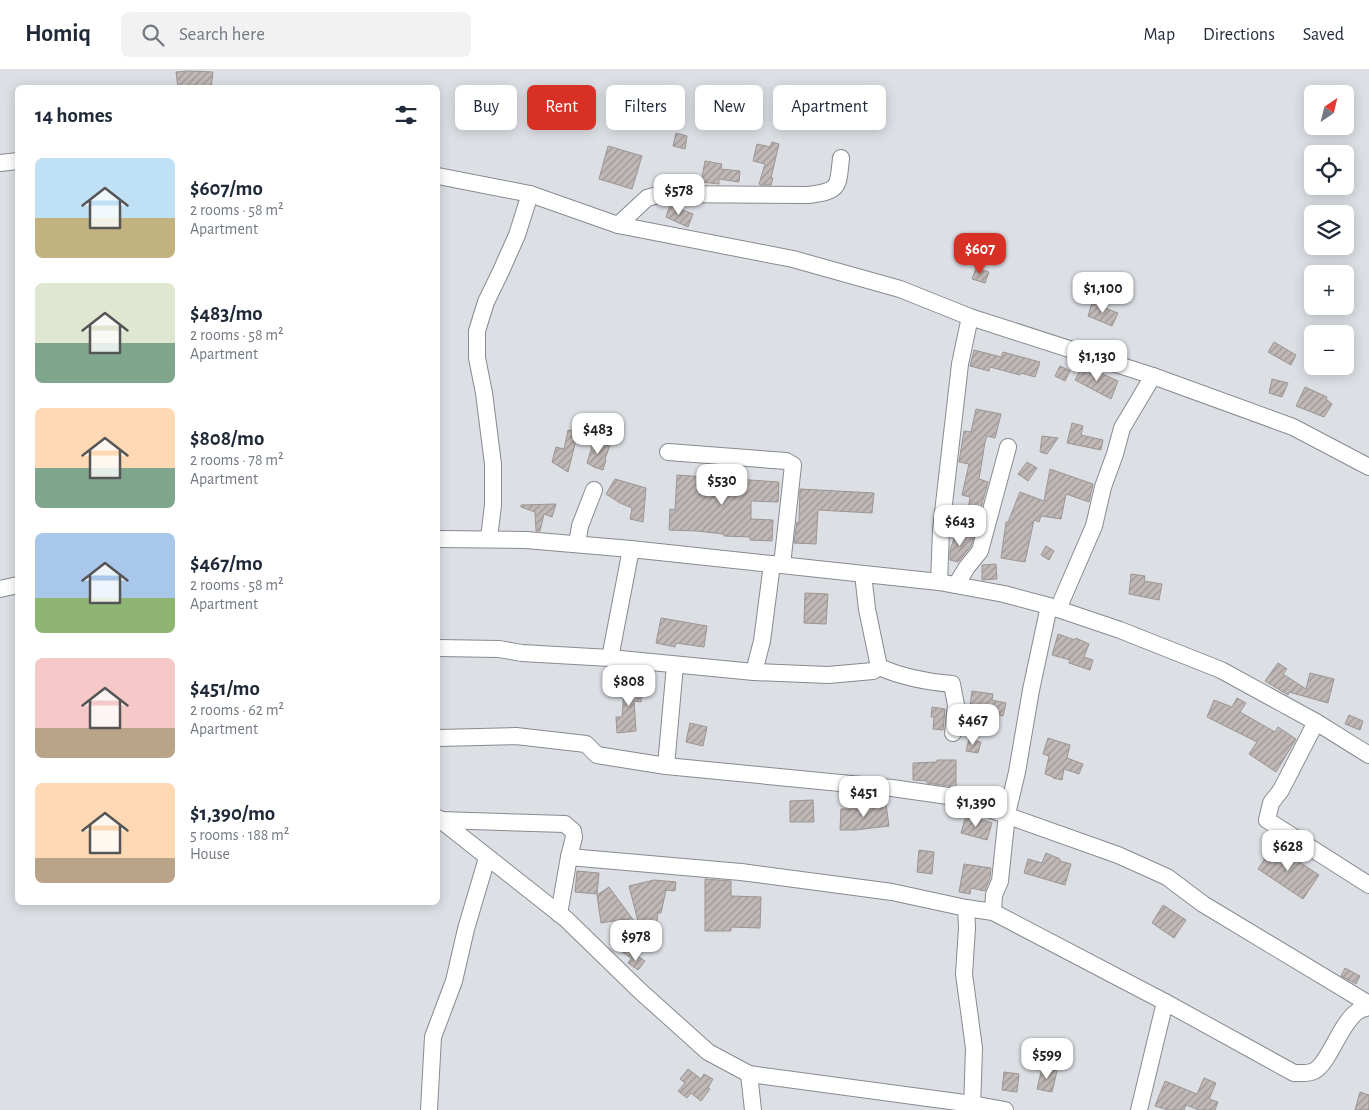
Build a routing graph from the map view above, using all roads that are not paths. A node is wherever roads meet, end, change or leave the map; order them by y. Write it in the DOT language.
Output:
graph roads {
  1 [pos="841,158"];
  2 [pos="15,161"];
  3 [pos="0,163"];
  4 [pos="440,176"];
  5 [pos="530,194"];
  6 [pos="618,225"];
  7 [pos="970,317"];
  8 [pos="1153,376"];
  9 [pos="1008,447"];
  10 [pos="668,452"];
  11 [pos="1369,467"];
  12 [pos="594,490"];
  13 [pos="490,538"];
  14 [pos="440,539"];
  15 [pos="577,544"];
  16 [pos="631,549"];
  17 [pos="777,564"];
  18 [pos="863,574"];
  19 [pos="939,582"];
  20 [pos="956,585"];
  21 [pos="15,586"];
  22 [pos="0,589"];
  23 [pos="1053,607"];
  24 [pos="440,648"];
  25 [pos="610,658"];
  26 [pos="675,665"];
  27 [pos="878,667"];
  28 [pos="754,672"];
  29 [pos="1316,722"];
  30 [pos="953,733"];
  31 [pos="440,738"];
  32 [pos="1369,756"];
  33 [pos="666,766"];
  34 [pos="1007,814"];
  35 [pos="440,819"];
  36 [pos="440,820"];
  37 [pos="569,857"];
  38 [pos="487,858"];
  39 [pos="1369,885"];
  40 [pos="966,908"];
  41 [pos="993,912"];
  42 [pos="559,914"];
  43 [pos="1165,1002"];
  44 [pos="1369,1006"];
  45 [pos="749,1074"];
  46 [pos="972,1107"];
  47 [pos="429,1110"];
  48 [pos="753,1110"];
  49 [pos="1005,1110"];
  50 [pos="1139,1110"];
  1 -- 6 [label="street"];
  2 -- 3 [label="street"];
  4 -- 5 [label="street"];
  5 -- 6 [label="street"];
  5 -- 13 [label="street"];
  6 -- 7 [label="street"];
  7 -- 8 [label="street"];
  7 -- 19 [label="street"];
  8 -- 11 [label="street"];
  8 -- 23 [label="street"];
  9 -- 20 [label="street"];
  10 -- 17 [label="street"];
  12 -- 15 [label="street"];
  13 -- 14 [label="street"];
  13 -- 15 [label="street"];
  15 -- 16 [label="street"];
  16 -- 17 [label="street"];
  16 -- 25 [label="street"];
  17 -- 18 [label="street"];
  17 -- 28 [label="street"];
  18 -- 19 [label="street"];
  18 -- 27 [label="street"];
  19 -- 20 [label="street"];
  20 -- 23 [label="street"];
  21 -- 22 [label="street"];
  23 -- 29 [label="street"];
  23 -- 34 [label="street"];
  24 -- 25 [label="street"];
  25 -- 26 [label="street"];
  26 -- 28 [label="street"];
  26 -- 33 [label="street"];
  27 -- 28 [label="street"];
  27 -- 30 [label="street"];
  29 -- 32 [label="street"];
  29 -- 39 [label="street"];
  31 -- 33 [label="street"];
  33 -- 34 [label="street"];
  34 -- 41 [label="street"];
  34 -- 44 [label="street"];
  35 -- 37 [label="street"];
  36 -- 38 [label="street"];
  37 -- 40 [label="street"];
  37 -- 42 [label="street"];
  38 -- 42 [label="street"];
  38 -- 47 [label="street"];
  40 -- 41 [label="street"];
  40 -- 46 [label="street"];
  41 -- 43 [label="street"];
  42 -- 45 [label="street"];
  43 -- 44 [label="street"];
  43 -- 50 [label="street"];
  45 -- 46 [label="street"];
  45 -- 48 [label="street"];
  46 -- 49 [label="street"];
}
